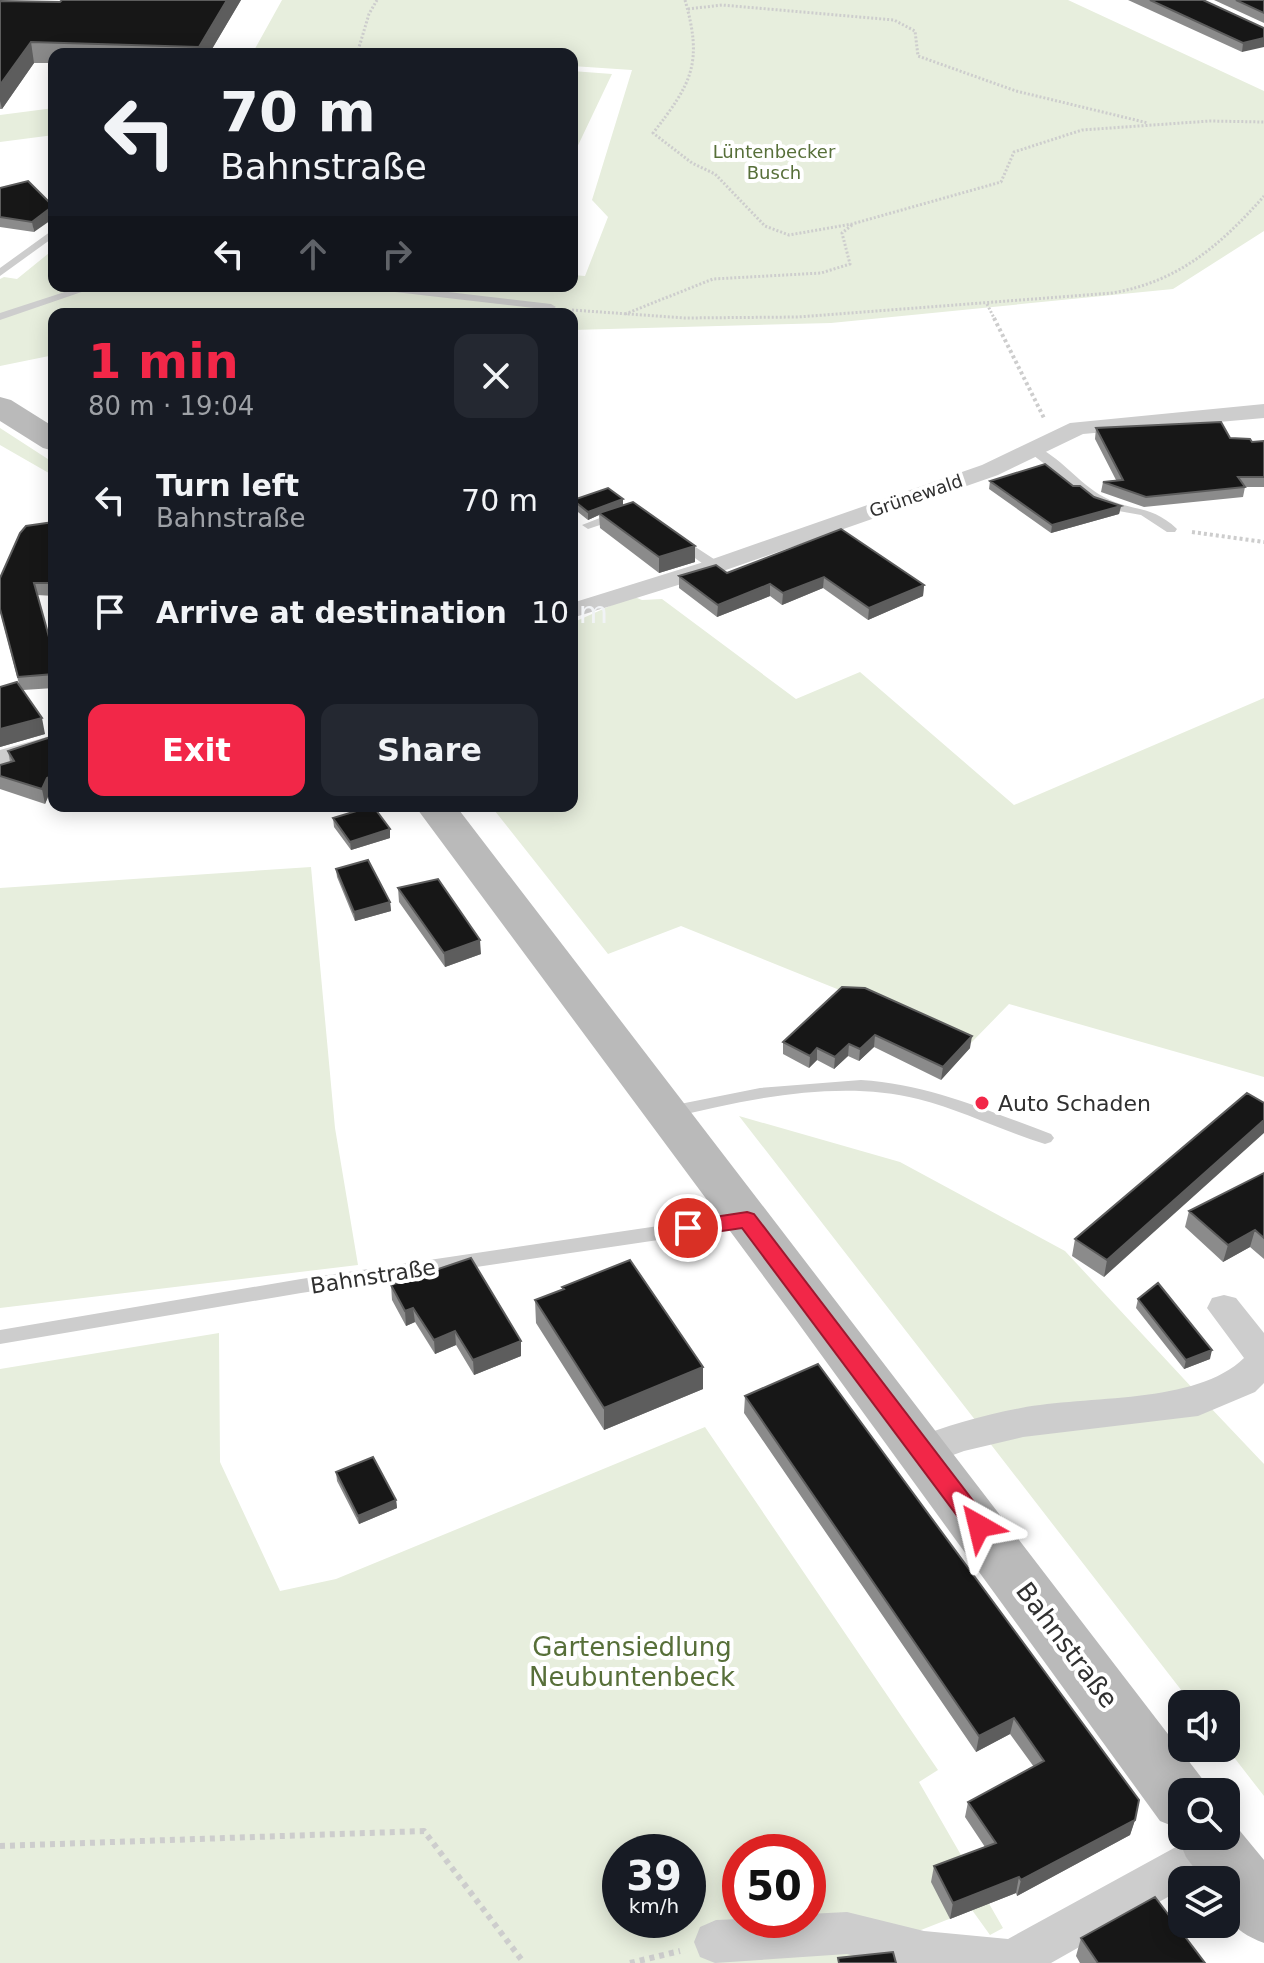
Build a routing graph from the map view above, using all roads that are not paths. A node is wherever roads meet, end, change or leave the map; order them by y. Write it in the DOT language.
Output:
graph roads {
  1 [pos="48,237"];
  2 [pos="0,273"];
  3 [pos="76,292"];
  4 [pos="421,292"];
  5 [pos="551,307"];
  6 [pos="0,317"];
  7 [pos="0,407"];
  8 [pos="1264,411"];
  9 [pos="48,437"];
  10 [pos="1043,444"];
  11 [pos="636,509"];
  12 [pos="588,525"];
  13 [pos="1171,529"];
  14 [pos="670,533"];
  15 [pos="715,566"];
  16 [pos="578,609"];
  17 [pos="48,745"];
  18 [pos="1,758"];
  19 [pos="440,812"];
  20 [pos="670,1112"];
  21 [pos="1045,1138"];
  22 [pos="747,1220"];
  23 [pos="1224,1308"];
  24 [pos="0,1337"];
  25 [pos="1264,1359"];
  26 [pos="923,1451"];
  27 [pos="1168,1782"];
  28 [pos="1170,1850"];
  29 [pos="1218,1850"];
  30 [pos="1264,1912"];
  31 [pos="716,1942"];
  1 -- 2 [label="lane"];
  3 -- 6 [label="lane"];
  4 -- 5 [label="lane"];
  7 -- 9 [label="main road"];
  8 -- 10 [label="street, Grünewald"];
  10 -- 13 [label="lane"];
  10 -- 15 [label="street, Grünewald"];
  11 -- 12 [label="lane"];
  14 -- 15 [label="lane"];
  15 -- 16 [label="street, Grünewald"];
  17 -- 18 [label="street"];
  19 -- 20 [label="main road, Bahnstraße"];
  20 -- 21 [label="lane"];
  20 -- 22 [label="main road, Bahnstraße"];
  22 -- 24 [label="lane, Bahnstraße"];
  22 -- 26 [label="main road, Bahnstraße"];
  23 -- 25 [label="street"];
  25 -- 26 [label="street"];
  26 -- 27 [label="main road, Bahnstraße"];
  28 -- 31 [label="street"];
  29 -- 30 [label="main road, Bahnstraße"];
}
